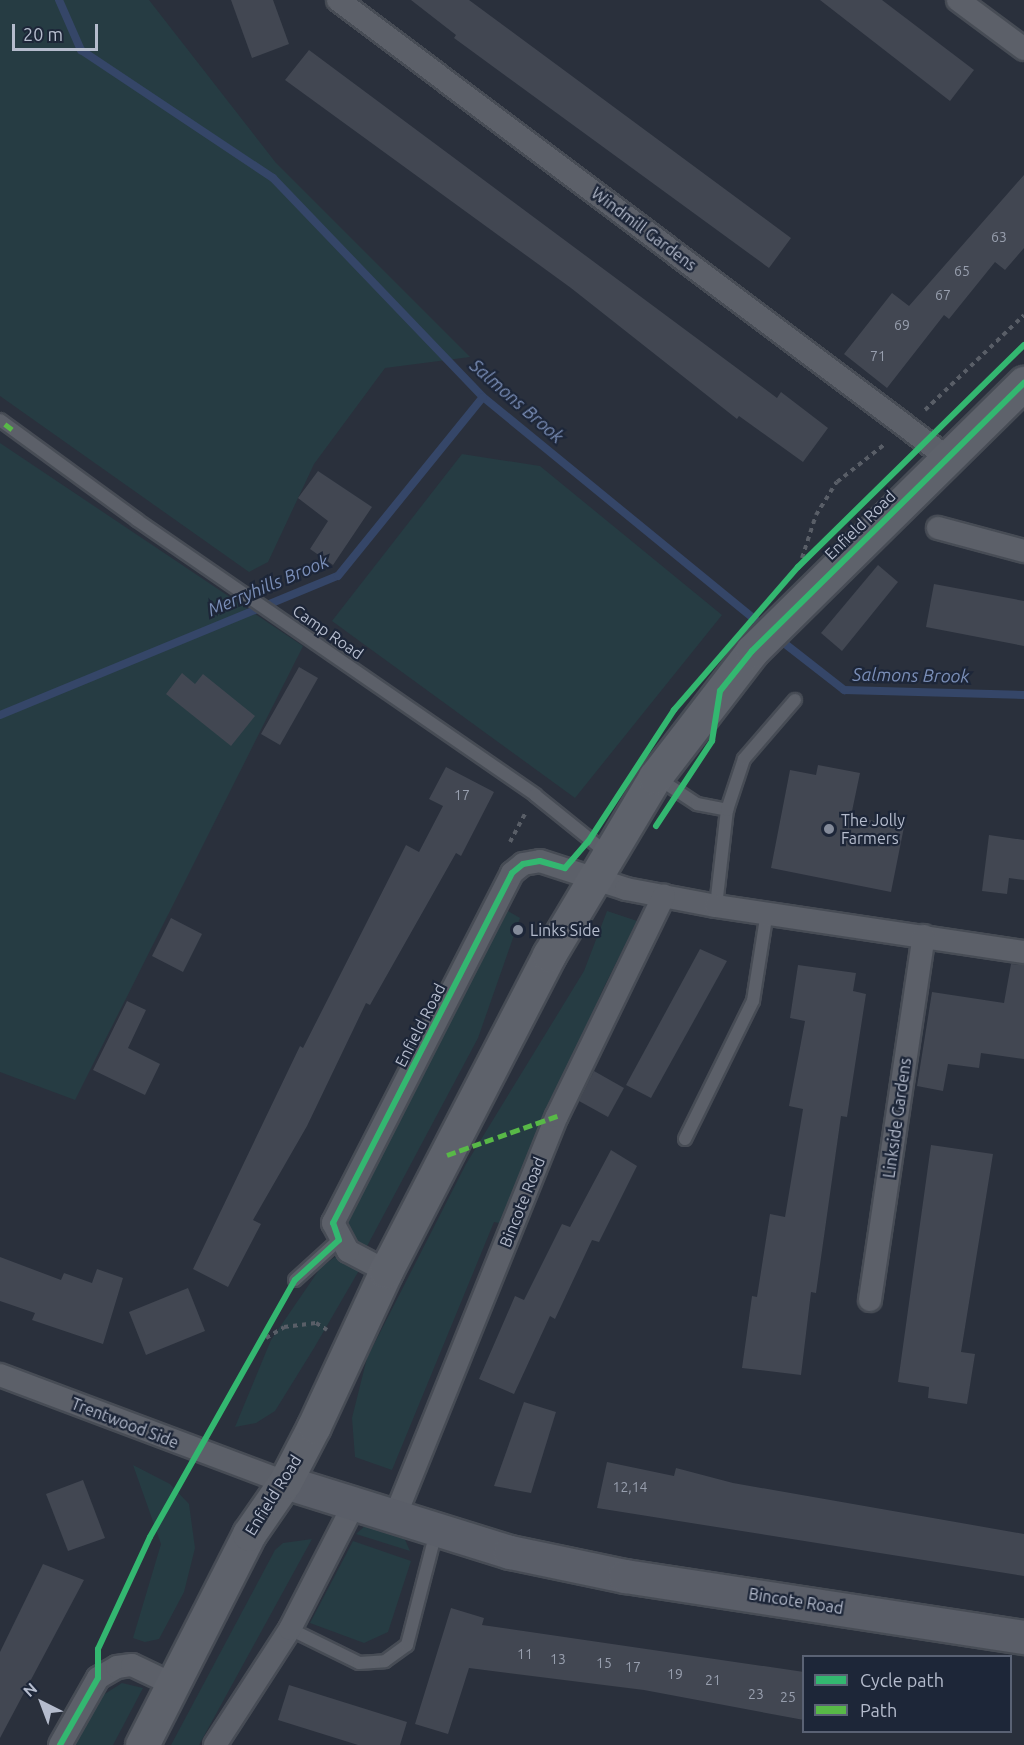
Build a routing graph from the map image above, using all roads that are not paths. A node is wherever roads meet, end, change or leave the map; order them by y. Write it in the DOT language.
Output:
graph roads {
  1 [pos="338,0"];
  2 [pos="958,0"];
  3 [pos="1024,50"];
  4 [pos="1024,383"];
  5 [pos="0,420"];
  6 [pos="949,459"];
  7 [pos="938,528"];
  8 [pos="1024,551"];
  9 [pos="795,700"];
  10 [pos="655,777"];
  11 [pos="727,810"];
  12 [pos="599,866"];
  13 [pos="664,896"];
  14 [pos="716,906"];
  15 [pos="767,912"];
  16 [pos="924,936"];
  17 [pos="1024,952"];
  18 [pos="684,1139"];
  19 [pos="339,1240"];
  20 [pos="386,1271"];
  21 [pos="295,1280"];
  22 [pos="870,1300"];
  23 [pos="0,1375"];
  24 [pos="285,1482"];
  25 [pos="355,1502"];
  26 [pos="396,1514"];
  27 [pos="438,1527"];
  28 [pos="290,1629"];
  29 [pos="1024,1637"];
  30 [pos="172,1684"];
  31 [pos="60,1745"];
  32 [pos="142,1745"];
  33 [pos="215,1745"];
  1 -- 6 [label="street, Windmill Gardens"];
  2 -- 3 [label="street"];
  4 -- 6 [label="main road, Enfield Road"];
  5 -- 12 [label="lane, Camp Road"];
  6 -- 10 [label="main road, Enfield Road"];
  7 -- 8 [label="street"];
  9 -- 11 [label="lane"];
  10 -- 11 [label="lane"];
  10 -- 12 [label="main road, Enfield Road"];
  11 -- 14 [label="lane"];
  12 -- 13 [label="street"];
  12 -- 19 [label="street, Enfield Road"];
  12 -- 20 [label="main road, Enfield Road"];
  13 -- 14 [label="street"];
  13 -- 26 [label="street, Bincote Road"];
  14 -- 15 [label="street"];
  15 -- 16 [label="street"];
  15 -- 18 [label="lane"];
  16 -- 17 [label="street"];
  16 -- 22 [label="street, Linkside Gardens"];
  19 -- 20 [label="street"];
  19 -- 21 [label="lane"];
  20 -- 24 [label="main road, Enfield Road"];
  23 -- 24 [label="street, Trentwood Side"];
  24 -- 25 [label="street, Bincote Road"];
  24 -- 30 [label="main road, Enfield Road"];
  25 -- 26 [label="street, Bincote Road"];
  25 -- 28 [label="street"];
  26 -- 27 [label="street, Bincote Road"];
  27 -- 28 [label="lane"];
  27 -- 29 [label="street, Bincote Road"];
  28 -- 33 [label="street"];
  30 -- 31 [label="street"];
  30 -- 32 [label="main road, Enfield Road"];
}
